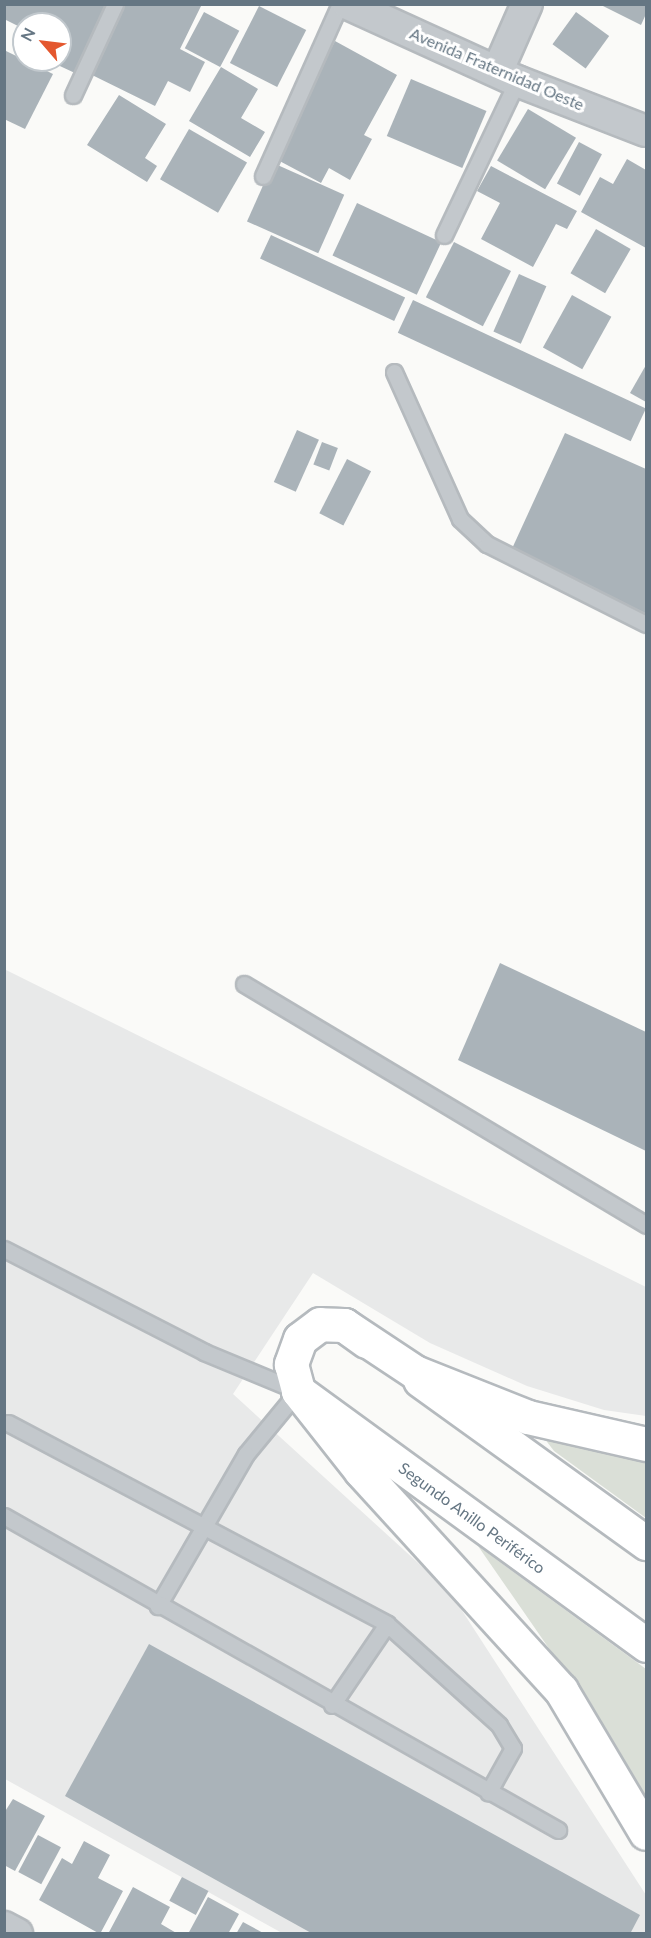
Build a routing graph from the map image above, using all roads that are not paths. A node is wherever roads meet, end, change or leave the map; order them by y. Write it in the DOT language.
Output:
graph roads {
  1 [pos="115,4"];
  2 [pos="340,4"];
  3 [pos="348,4"];
  4 [pos="526,4"];
  5 [pos="508,75"];
  6 [pos="73,95"];
  7 [pos="646,131"];
  8 [pos="263,176"];
  9 [pos="444,235"];
  10 [pos="394,372"];
  11 [pos="646,624"];
  12 [pos="244,984"];
  13 [pos="646,1225"];
  14 [pos="4,1249"];
  15 [pos="344,1325"];
  16 [pos="297,1391"];
  17 [pos="8,1423"];
  18 [pos="646,1444"];
  19 [pos="4,1516"];
  20 [pos="203,1527"];
  21 [pos="646,1543"];
  22 [pos="158,1606"];
  23 [pos="387,1624"];
  24 [pos="646,1645"];
  25 [pos="332,1705"];
  26 [pos="488,1793"];
  27 [pos="558,1830"];
  28 [pos="646,1833"];
  29 [pos="4,1927"];
  30 [pos="17,1934"];
  1 -- 6 [label="lane"];
  2 -- 8 [label="lane"];
  3 -- 5 [label="street, Avenida Fraternidad Oeste"];
  4 -- 5 [label="street"];
  5 -- 7 [label="street, Avenida Fraternidad Oeste"];
  5 -- 9 [label="lane"];
  10 -- 11 [label="lane"];
  12 -- 13 [label="lane"];
  14 -- 16 [label="lane"];
  15 -- 16 [label="main road"];
  15 -- 18 [label="main road"];
  15 -- 21 [label="main road"];
  16 -- 20 [label="lane"];
  16 -- 24 [label="main road, Segundo Anillo Periférico"];
  16 -- 28 [label="main road"];
  17 -- 20 [label="lane"];
  19 -- 22 [label="lane"];
  20 -- 22 [label="lane"];
  20 -- 23 [label="lane"];
  22 -- 25 [label="lane"];
  23 -- 25 [label="lane"];
  23 -- 26 [label="lane"];
  25 -- 26 [label="lane"];
  26 -- 27 [label="lane"];
  29 -- 30 [label="street"];
}
